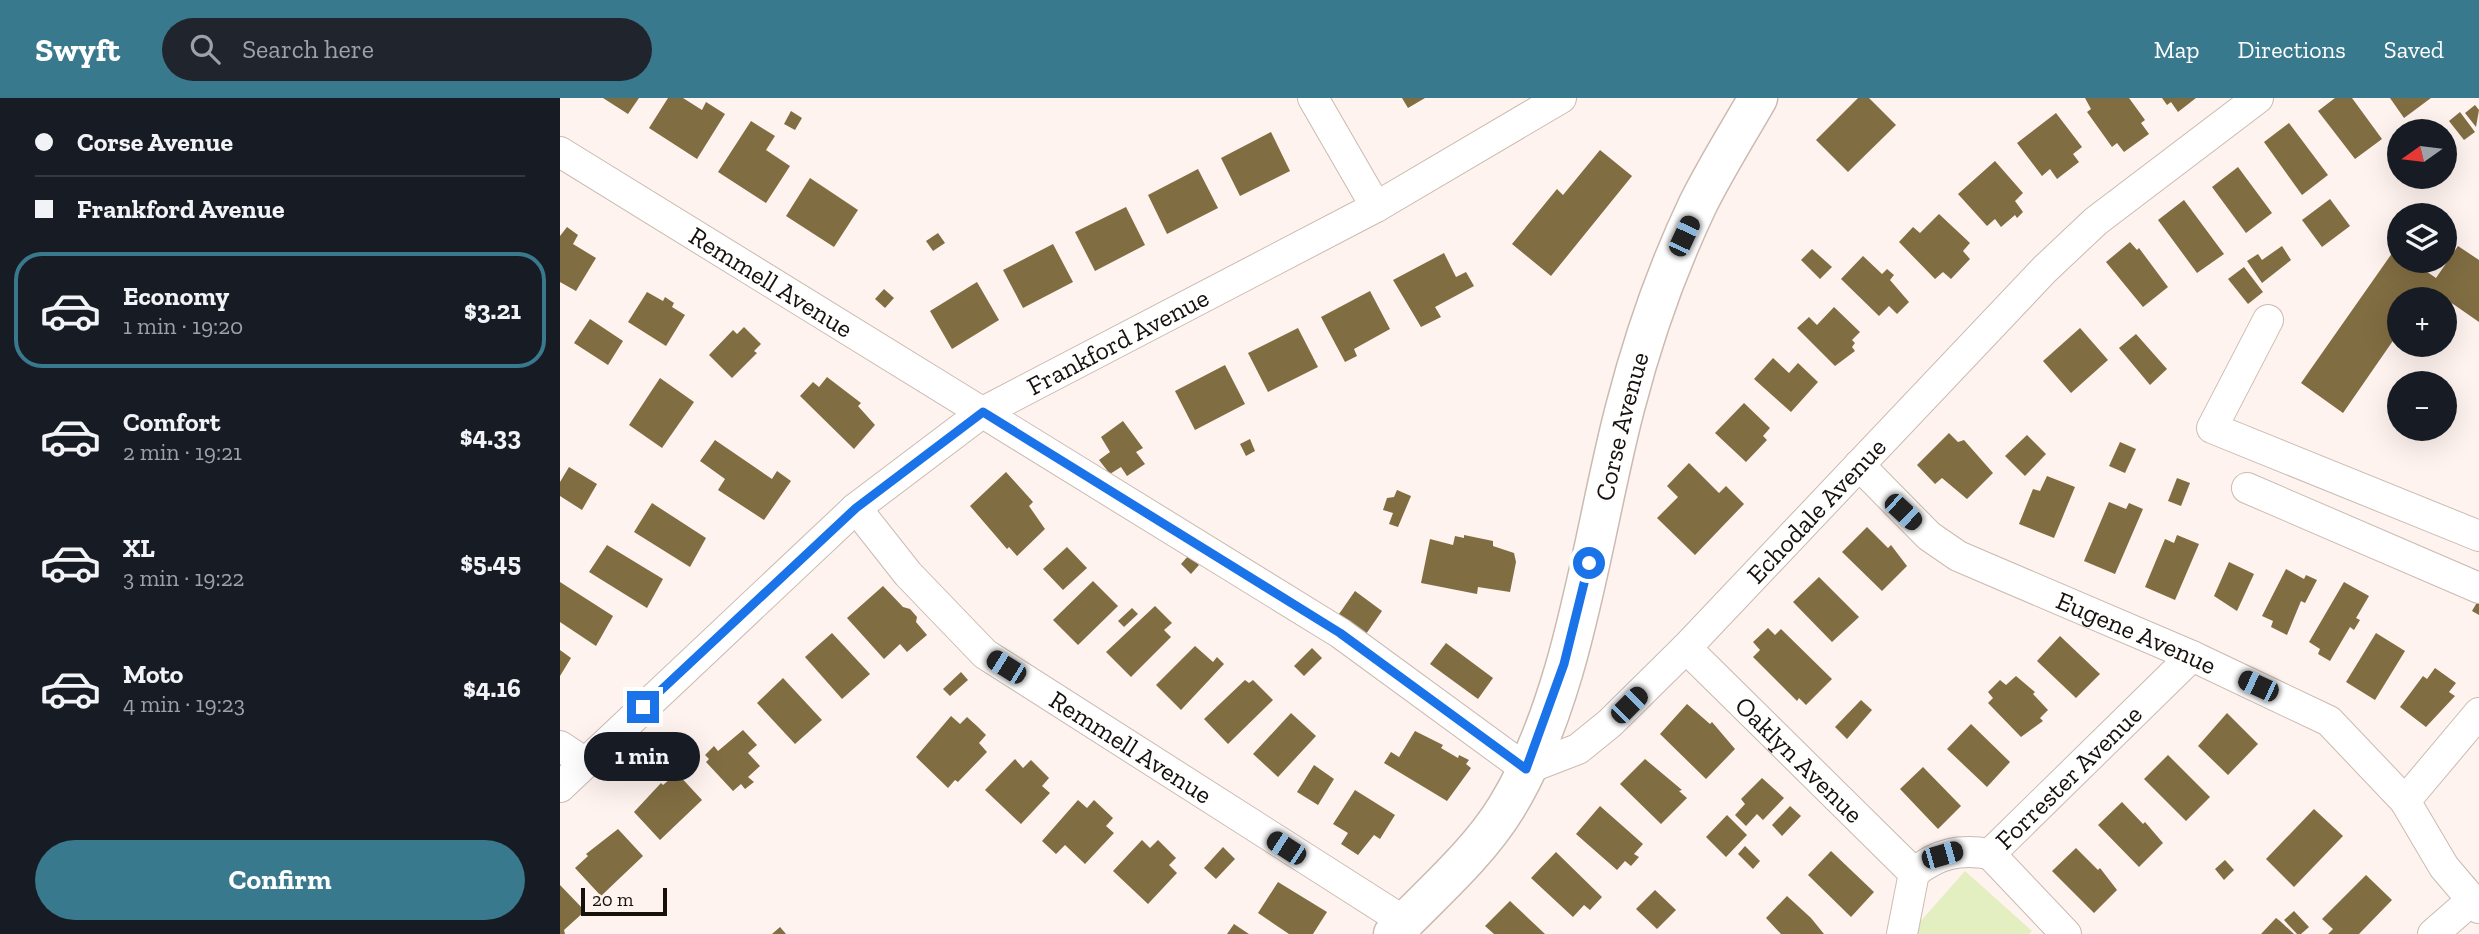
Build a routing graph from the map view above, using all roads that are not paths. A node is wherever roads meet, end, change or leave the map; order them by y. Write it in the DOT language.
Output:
graph roads {
  1 [pos="1314,98"];
  2 [pos="1561,98"];
  3 [pos="1758,98"];
  4 [pos="2258,98"];
  5 [pos="560,152"];
  6 [pos="1376,207"];
  7 [pos="2269,320"];
  8 [pos="983,412"];
  9 [pos="1859,466"];
  10 [pos="2246,488"];
  11 [pos="856,508"];
  12 [pos="2479,536"];
  13 [pos="2479,588"];
  14 [pos="1686,648"];
  15 [pos="2192,656"];
  16 [pos="2479,713"];
  17 [pos="572,754"];
  18 [pos="1526,769"];
  19 [pos="560,787"];
  20 [pos="2405,801"];
  21 [pos="1990,854"];
  22 [pos="1914,873"];
  23 [pos="2475,904"];
  24 [pos="1399,928"];
  25 [pos="1902,934"];
  26 [pos="2066,934"];
  27 [pos="2432,934"];
  1 -- 6 [label="street"];
  2 -- 6 [label="street, Frankford Avenue"];
  3 -- 18 [label="main road, Corse Avenue"];
  4 -- 9 [label="street, Echodale Avenue"];
  5 -- 8 [label="street, Remmell Avenue"];
  6 -- 8 [label="street, Frankford Avenue"];
  7 -- 12 [label="street"];
  8 -- 11 [label="street, Frankford Avenue"];
  8 -- 18 [label="street, Remmell Avenue"];
  9 -- 14 [label="street, Echodale Avenue"];
  9 -- 15 [label="street, Eugene Avenue"];
  10 -- 13 [label="street"];
  11 -- 17 [label="street, Frankford Avenue"];
  11 -- 24 [label="street, Remmell Avenue"];
  14 -- 18 [label="street, Echodale Avenue"];
  14 -- 22 [label="street, Oaklyn Avenue"];
  15 -- 20 [label="street, Eugene Avenue"];
  15 -- 21 [label="street, Forrester Avenue"];
  16 -- 20 [label="street"];
  17 -- 19 [label="street, Frankford Avenue"];
  18 -- 24 [label="main road"];
  20 -- 23 [label="street, Eugene Avenue"];
  21 -- 22 [label="street, Forrester Avenue"];
  21 -- 26 [label="street"];
  22 -- 25 [label="street"];
  23 -- 27 [label="street"];
}
